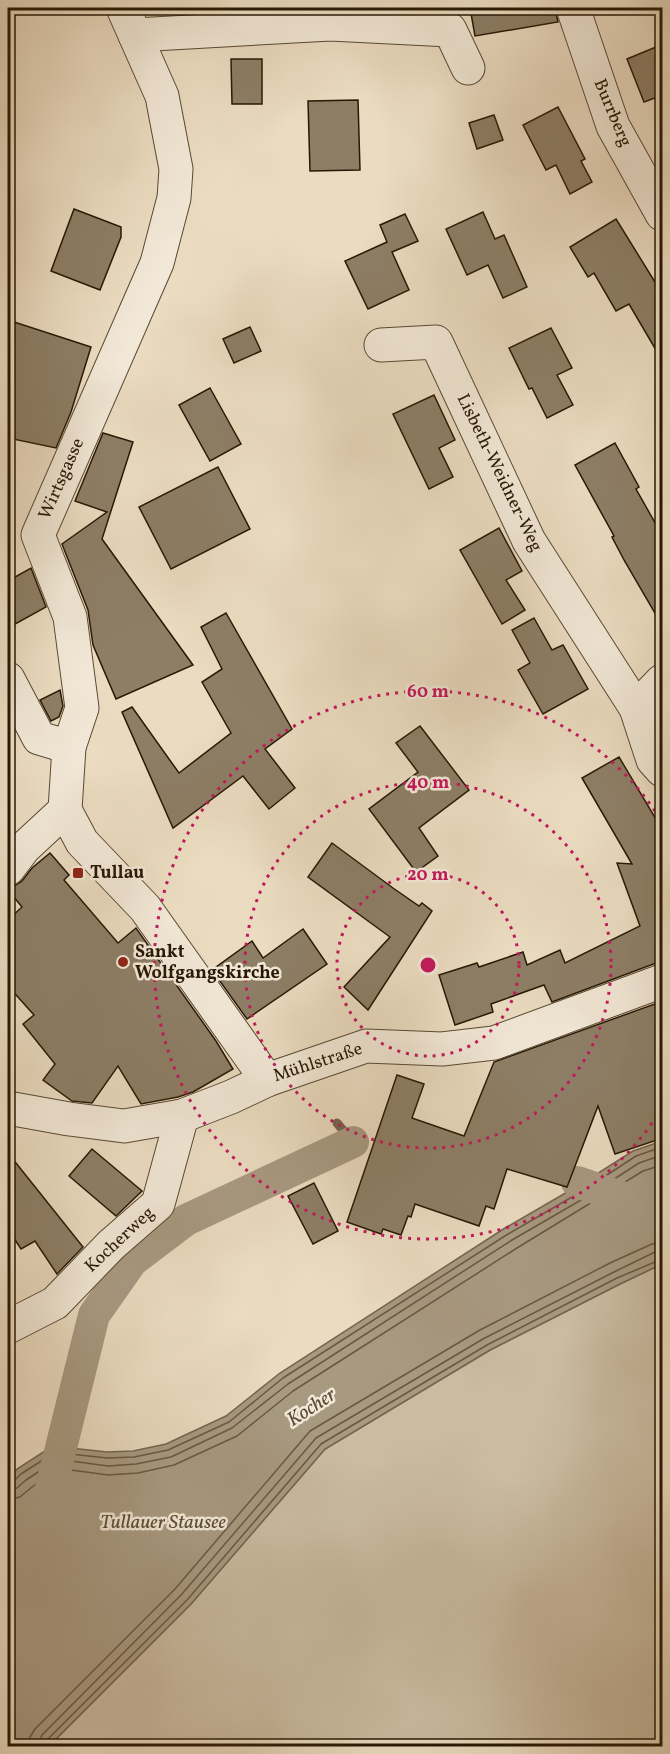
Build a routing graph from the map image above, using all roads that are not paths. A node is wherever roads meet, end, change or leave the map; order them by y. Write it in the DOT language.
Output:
graph roads {
  1 [pos="573,8"];
  2 [pos="330,16"];
  3 [pos="129,21"];
  4 [pos="468,68"];
  5 [pos="663,214"];
  6 [pos="381,345"];
  7 [pos="8,679"];
  8 [pos="663,681"];
  9 [pos="636,708"];
  10 [pos="69,747"];
  11 [pos="663,770"];
  12 [pos="65,810"];
  13 [pos="8,869"];
  14 [pos="663,981"];
  15 [pos="267,1080"];
  16 [pos="8,1108"];
  17 [pos="182,1116"];
  18 [pos="8,1327"];
  1 -- 5 [label="street, Burrberg"];
  2 -- 3 [label="street"];
  2 -- 4 [label="street"];
  3 -- 10 [label="street, Wirtsgasse"];
  6 -- 9 [label="street, Lisbeth-Weidner-Weg"];
  7 -- 10 [label="street"];
  8 -- 9 [label="street"];
  9 -- 11 [label="street"];
  10 -- 12 [label="street, Wirtsgasse"];
  12 -- 13 [label="street"];
  12 -- 15 [label="street"];
  14 -- 15 [label="street, Mühlstraße"];
  15 -- 17 [label="street, Mühlstraße"];
  16 -- 17 [label="street, Mühlstraße"];
  17 -- 18 [label="street, Kocherweg"];
}
